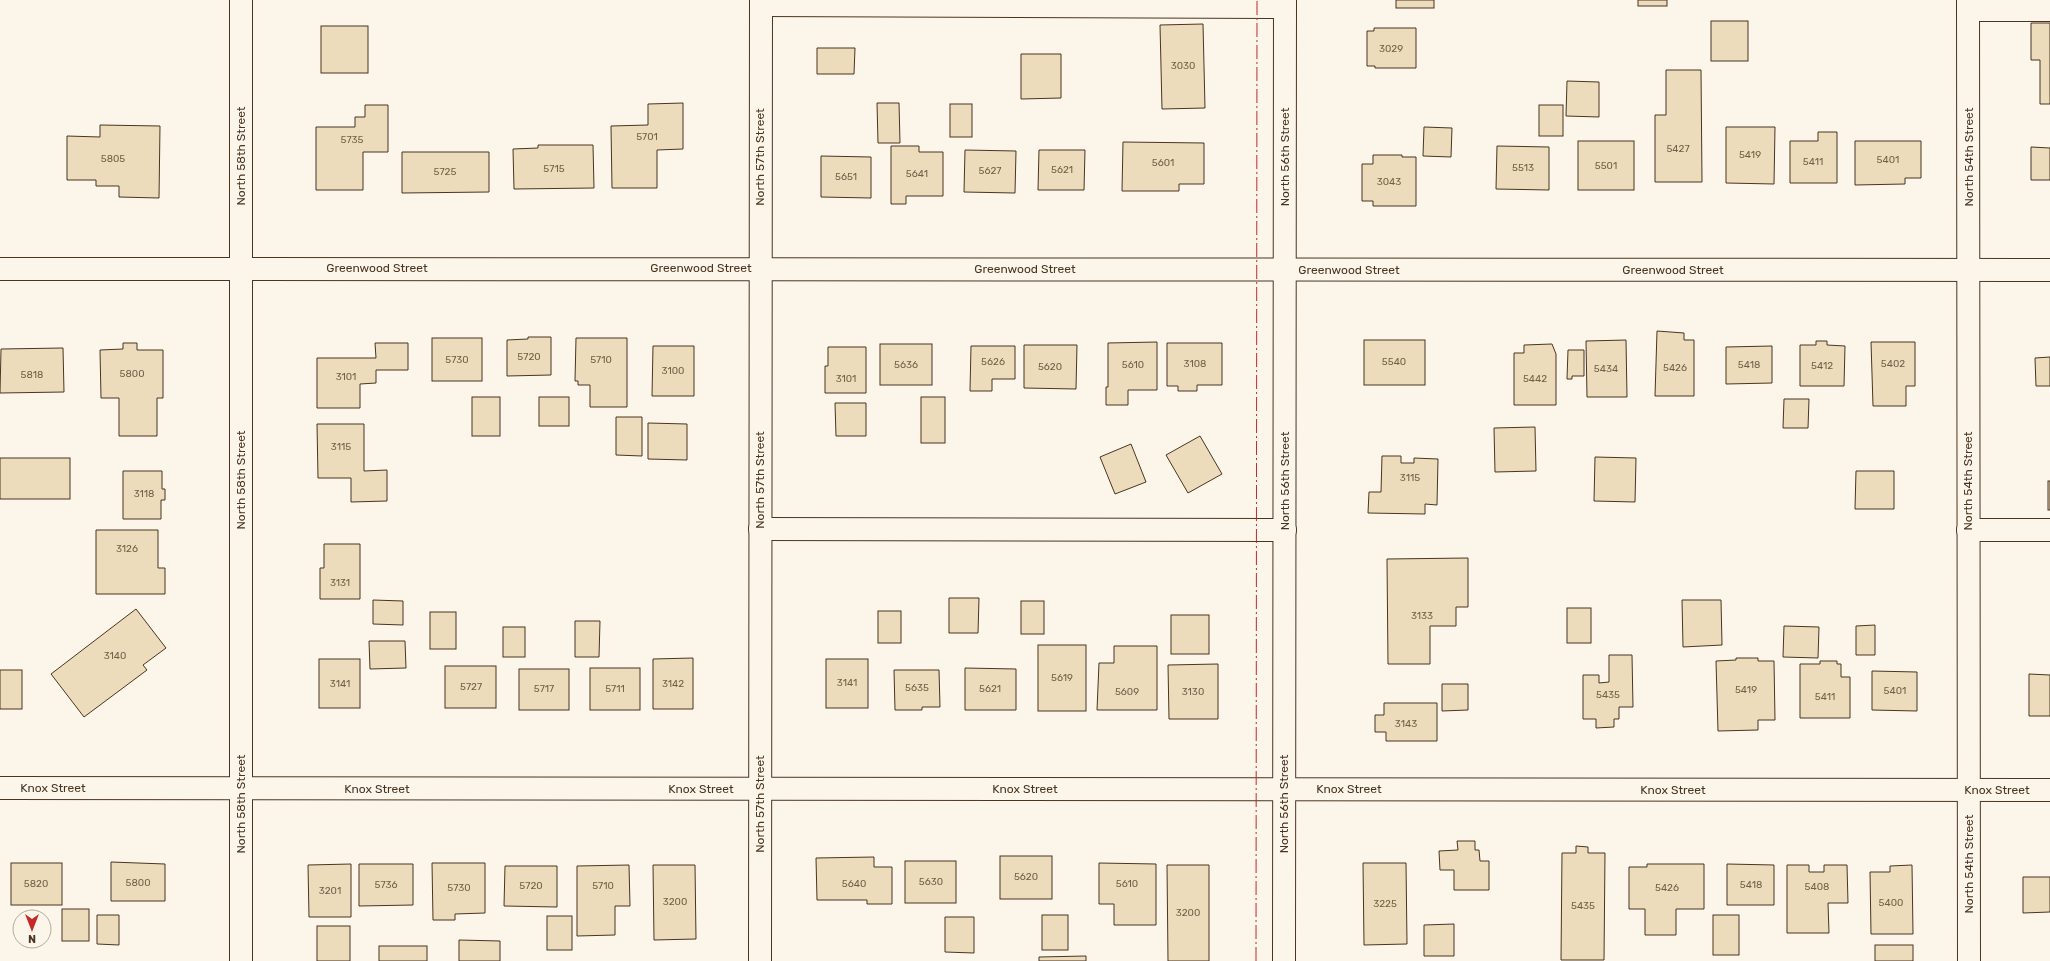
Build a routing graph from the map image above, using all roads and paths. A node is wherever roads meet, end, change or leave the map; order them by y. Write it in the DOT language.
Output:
graph roads {
  1 [pos="241,0"];
  2 [pos="761,2"];
  3 [pos="1285,4"];
  4 [pos="1968,5"];
  5 [pos="2050,10"];
  6 [pos="242,268"];
  7 [pos="760,268"];
  8 [pos="0,269"];
  9 [pos="1285,270"];
  10 [pos="1969,270"];
  11 [pos="2050,270"];
  12 [pos="760,529"];
  13 [pos="1284,530"];
  14 [pos="1968,530"];
  15 [pos="2050,530"];
  16 [pos="0,788"];
  17 [pos="241,789"];
  18 [pos="760,789"];
  19 [pos="1284,789"];
  20 [pos="1970,790"];
  21 [pos="2050,790"];
  22 [pos="241,961"];
  23 [pos="760,961"];
  24 [pos="1284,961"];
  25 [pos="1969,961"];
  1 -- 6 [label="street, North 58th Street"];
  2 -- 3 [label="street"];
  2 -- 7 [label="street, North 57th Street"];
  3 -- 9 [label="street, North 56th Street"];
  4 -- 5 [label="street"];
  4 -- 10 [label="street, North 54th Street"];
  6 -- 7 [label="street, Greenwood Street"];
  6 -- 8 [label="street, Greenwood Street"];
  6 -- 17 [label="street, North 58th Street"];
  7 -- 9 [label="street, Greenwood Street"];
  7 -- 12 [label="street, North 57th Street"];
  9 -- 10 [label="street, Greenwood Street"];
  9 -- 13 [label="street, North 56th Street"];
  10 -- 11 [label="street, Greenwood Street"];
  10 -- 14 [label="street, North 54th Street"];
  12 -- 13 [label="street"];
  12 -- 18 [label="street, North 57th Street"];
  13 -- 19 [label="street, North 56th Street"];
  14 -- 15 [label="street"];
  14 -- 20 [label="street, North 54th Street"];
  16 -- 17 [label="street, Knox Street"];
  17 -- 18 [label="street, Knox Street"];
  17 -- 22 [label="street, North 58th Street"];
  18 -- 19 [label="street, Knox Street"];
  18 -- 23 [label="street, North 57th Street"];
  19 -- 20 [label="street, Knox Street"];
  19 -- 24 [label="street, North 56th Street"];
  20 -- 21 [label="street, Knox Street"];
  20 -- 25 [label="street, North 54th Street"];
}
